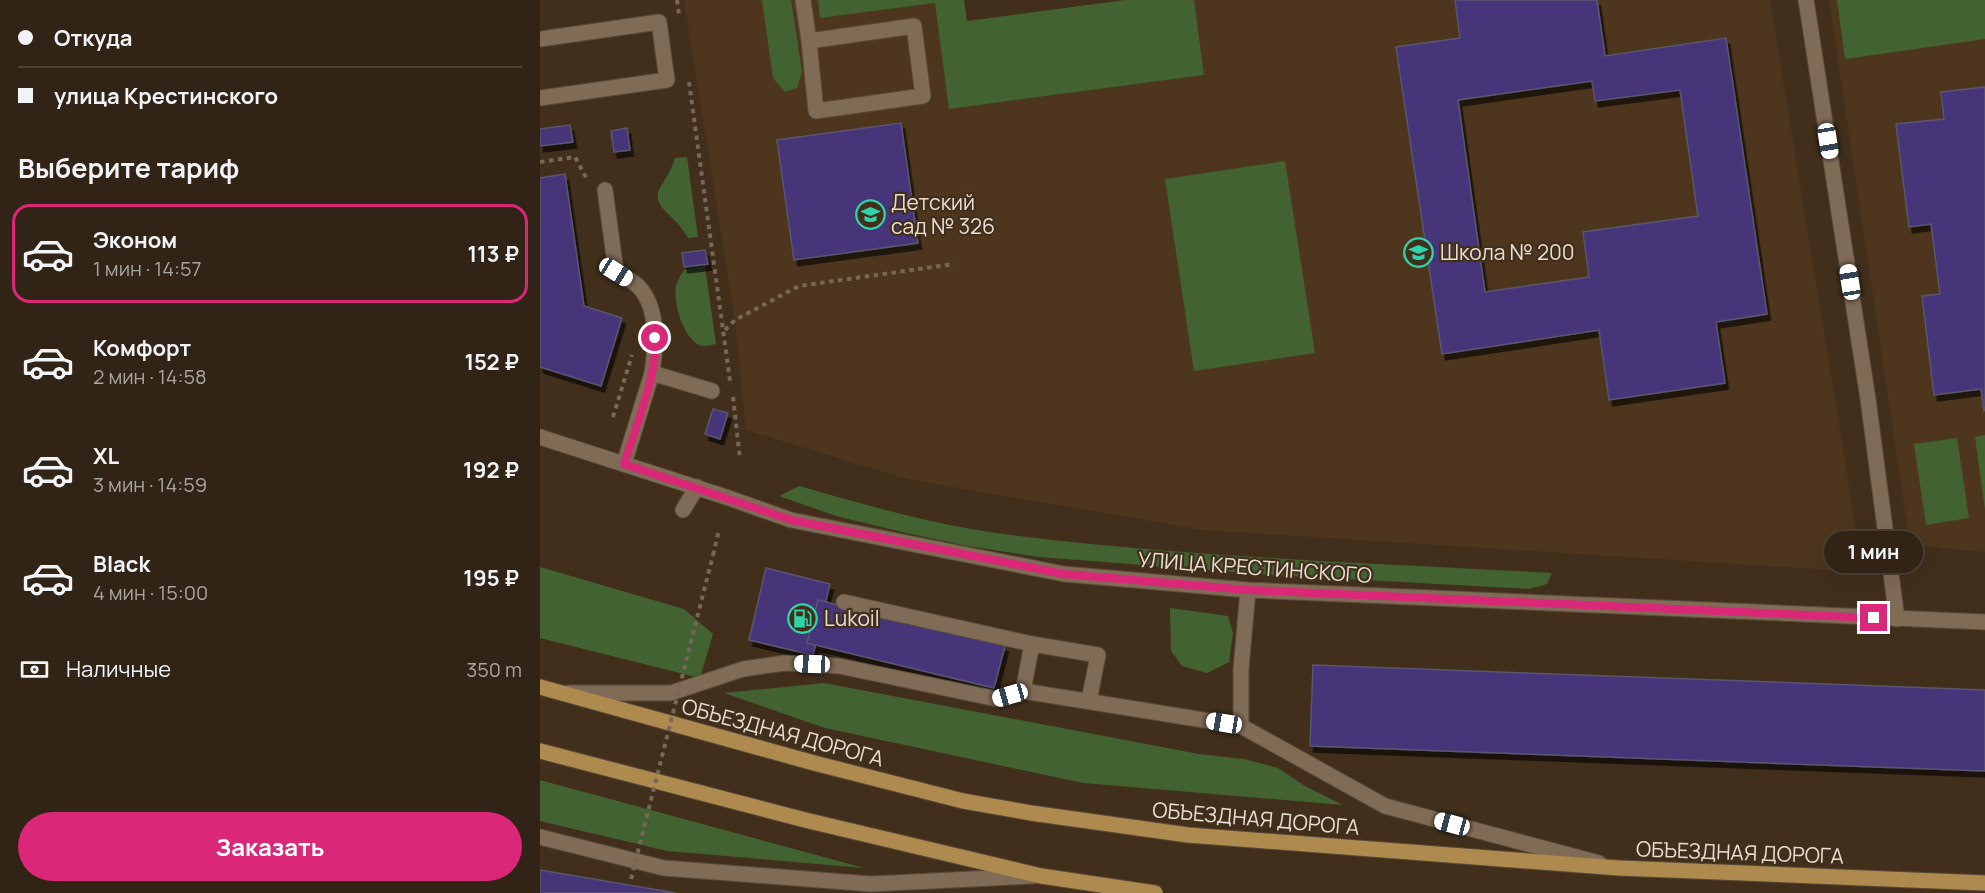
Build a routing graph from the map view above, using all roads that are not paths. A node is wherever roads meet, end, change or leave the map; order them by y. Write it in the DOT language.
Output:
graph roads {
  1 [pos="803,0"];
  2 [pos="1806,0"];
  3 [pos="540,39"];
  4 [pos="809,41"];
  5 [pos="540,98"];
  6 [pos="605,190"];
  7 [pos="652,373"];
  8 [pos="712,391"];
  9 [pos="540,437"];
  10 [pos="624,464"];
  11 [pos="697,488"];
  12 [pos="683,510"];
  13 [pos="1248,590"];
  14 [pos="844,602"];
  15 [pos="1897,619"];
  16 [pos="1985,622"];
  17 [pos="1032,644"];
  18 [pos="540,687"];
  19 [pos="1023,691"];
  20 [pos="560,693"];
  21 [pos="1089,701"];
  22 [pos="1241,726"];
  23 [pos="540,751"];
  24 [pos="540,837"];
  25 [pos="1619,868"];
  26 [pos="1041,876"];
  27 [pos="1985,883"];
  28 [pos="1155,893"];
  1 -- 4 [label="street"];
  2 -- 15 [label="street"];
  3 -- 5 [label="street"];
  4 -- 4 [label="street"];
  6 -- 7 [label="street"];
  7 -- 8 [label="street"];
  7 -- 10 [label="street"];
  9 -- 10 [label="street, УЛИЦА КРЕСТИНСКОГО"];
  10 -- 11 [label="street, УЛИЦА КРЕСТИНСКОГО"];
  11 -- 12 [label="street"];
  11 -- 13 [label="street, УЛИЦА КРЕСТИНСКОГО"];
  13 -- 15 [label="street, УЛИЦА КРЕСТИНСКОГО"];
  13 -- 22 [label="street"];
  14 -- 17 [label="street"];
  15 -- 16 [label="street, УЛИЦА КРЕСТИНСКОГО"];
  17 -- 19 [label="street"];
  17 -- 21 [label="street"];
  18 -- 20 [label="main road, ОБЪЕЗДНАЯ ДОРОГА"];
  19 -- 20 [label="street"];
  19 -- 21 [label="street"];
  20 -- 25 [label="main road, ОБЪЕЗДНАЯ ДОРОГА"];
  21 -- 22 [label="street"];
  22 -- 25 [label="street"];
  23 -- 26 [label="main road"];
  24 -- 26 [label="street"];
  25 -- 27 [label="main road, ОБЪЕЗДНАЯ ДОРОГА"];
  26 -- 28 [label="main road"];
}
